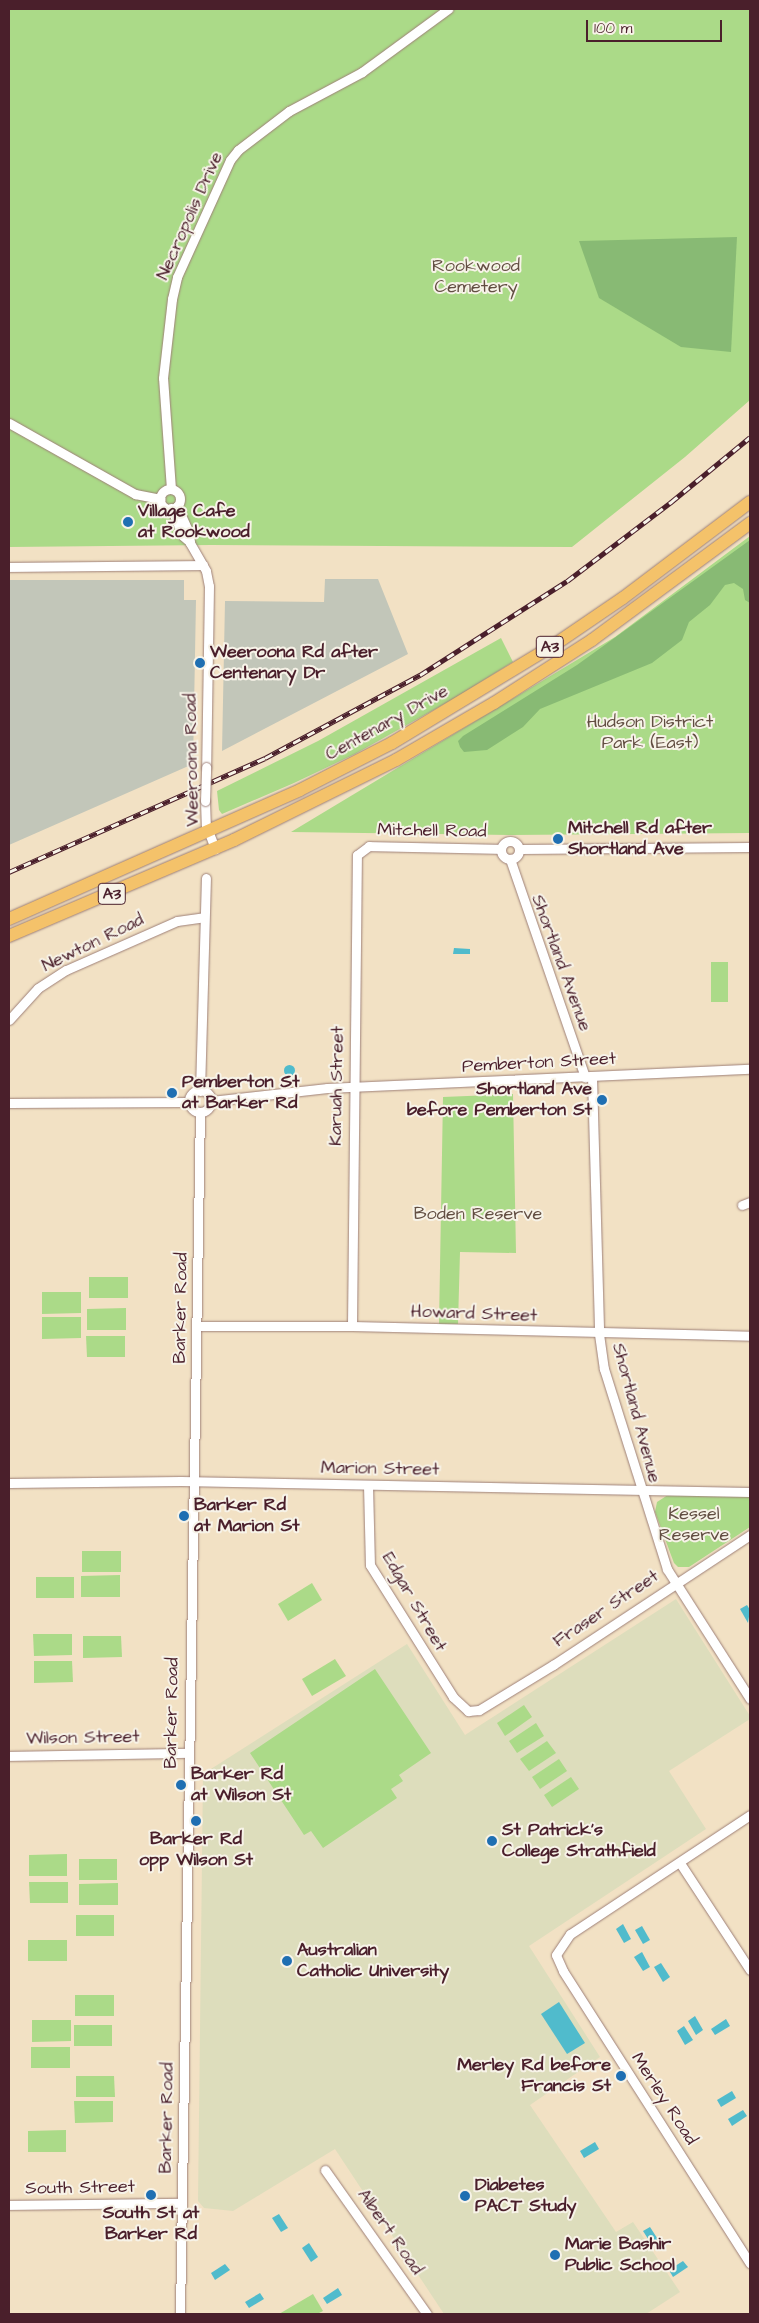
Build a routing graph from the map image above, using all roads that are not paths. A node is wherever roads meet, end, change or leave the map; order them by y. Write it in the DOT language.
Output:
graph roads {
  1 [pos="448,9"];
  2 [pos="9,423"];
  3 [pos="171,489"];
  4 [pos="161,499"];
  5 [pos="750,502"];
  6 [pos="174,507"];
  7 [pos="750,524"];
  8 [pos="203,564"];
  9 [pos="9,567"];
  10 [pos="208,832"];
  11 [pos="750,847"];
  12 [pos="363,848"];
  13 [pos="520,848"];
  14 [pos="215,849"];
  15 [pos="501,849"];
  16 [pos="510,859"];
  17 [pos="206,878"];
  18 [pos="204,916"];
  19 [pos="9,918"];
  20 [pos="9,936"];
  21 [pos="9,1020"];
  22 [pos="750,1070"];
  23 [pos="588,1077"];
  24 [pos="353,1087"];
  25 [pos="200,1091"];
  26 [pos="210,1101"];
  27 [pos="189,1102"];
  28 [pos="9,1103"];
  29 [pos="200,1112"];
  30 [pos="197,1326"];
  31 [pos="352,1326"];
  32 [pos="598,1334"];
  33 [pos="750,1336"];
  34 [pos="9,1482"];
  35 [pos="194,1482"];
  36 [pos="368,1485"];
  37 [pos="641,1490"];
  38 [pos="750,1492"];
  39 [pos="750,1535"];
  40 [pos="674,1583"];
  41 [pos="750,1699"];
  42 [pos="479,1710"];
  43 [pos="187,1753"];
  44 [pos="9,1756"];
  45 [pos="750,1816"];
  46 [pos="680,1863"];
  47 [pos="750,1970"];
  48 [pos="325,2170"];
  49 [pos="181,2203"];
  50 [pos="9,2205"];
  51 [pos="750,2263"];
  52 [pos="180,2314"];
  53 [pos="427,2314"];
  1 -- 3 [label="street, Necropolis Drive"];
  2 -- 4 [label="street"];
  3 -- 4 [label="street"];
  3 -- 6 [label="street"];
  4 -- 6 [label="street"];
  5 -- 10 [label="highway, Centenary Drive / A3"];
  6 -- 8 [label="street"];
  7 -- 14 [label="highway, Centenary Drive / A3"];
  8 -- 9 [label="street"];
  8 -- 10 [label="street, Weeroona Road, bridge"];
  10 -- 14 [label="street, Weeroona Road"];
  10 -- 19 [label="highway, Centenary Drive / A3"];
  11 -- 13 [label="street"];
  12 -- 15 [label="street, Mitchell Road"];
  12 -- 24 [label="street, Karuah Street"];
  13 -- 15 [label="street"];
  13 -- 16 [label="street"];
  14 -- 20 [label="highway, Centenary Drive / A3"];
  15 -- 16 [label="street"];
  16 -- 23 [label="street, Shortland Avenue"];
  17 -- 18 [label="street"];
  18 -- 21 [label="street, Newton Road"];
  18 -- 25 [label="street"];
  22 -- 23 [label="street, Pemberton Street"];
  23 -- 24 [label="street, Pemberton Street"];
  23 -- 32 [label="street, Shortland Avenue"];
  24 -- 26 [label="street, Pemberton Street"];
  24 -- 31 [label="street, Karuah Street"];
  25 -- 26 [label="street"];
  25 -- 27 [label="street"];
  26 -- 29 [label="street"];
  27 -- 28 [label="street"];
  27 -- 29 [label="street"];
  29 -- 30 [label="street, Barker Road"];
  30 -- 31 [label="street, Howard Street"];
  30 -- 35 [label="street, Barker Road"];
  31 -- 32 [label="street, Howard Street"];
  32 -- 33 [label="street, Howard Street"];
  32 -- 37 [label="street, Shortland Avenue"];
  34 -- 35 [label="street, Marion Street"];
  35 -- 36 [label="street, Marion Street"];
  35 -- 43 [label="street, Barker Road"];
  36 -- 37 [label="street, Marion Street"];
  36 -- 42 [label="street, Edgar Street"];
  37 -- 38 [label="street, Marion Street"];
  37 -- 40 [label="street, Shortland Avenue"];
  39 -- 40 [label="street, Fraser Street"];
  40 -- 41 [label="street, Shortland Avenue"];
  40 -- 42 [label="street, Fraser Street"];
  43 -- 44 [label="street, Wilson Street"];
  43 -- 49 [label="street, Barker Road"];
  45 -- 46 [label="street"];
  46 -- 47 [label="street"];
  46 -- 51 [label="street, Merley Road"];
  48 -- 53 [label="street, Albert Road"];
  49 -- 50 [label="street, South Street"];
  49 -- 52 [label="street, Barker Road"];
}
